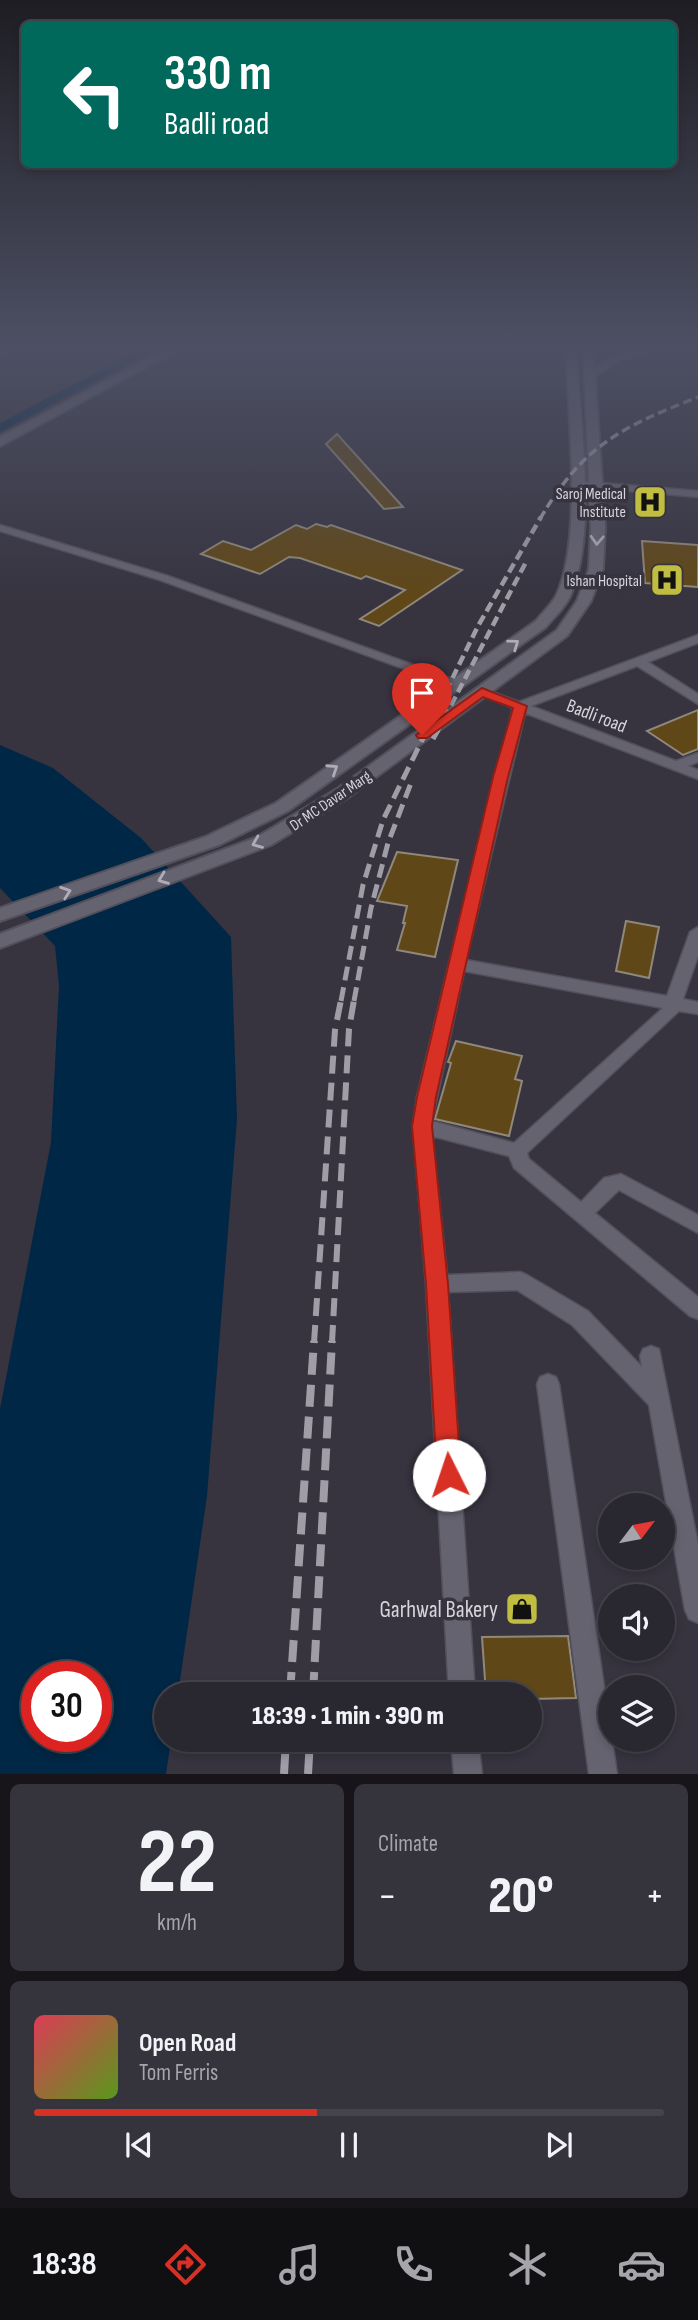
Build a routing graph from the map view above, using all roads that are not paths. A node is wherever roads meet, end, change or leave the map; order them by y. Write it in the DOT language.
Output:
graph roads {
  1 [pos="19,432"];
  2 [pos="574,432"];
  3 [pos="593,432"];
  4 [pos="0,442"];
  5 [pos="576,484"];
  6 [pos="596,485"];
  7 [pos="698,494"];
  8 [pos="0,527"];
  9 [pos="698,639"];
  10 [pos="638,661"];
  11 [pos="459,684"];
  12 [pos="482,692"];
  13 [pos="698,700"];
  14 [pos="520,706"];
  15 [pos="698,757"];
  16 [pos="677,766"];
  17 [pos="698,775"];
  18 [pos="309,787"];
  19 [pos="332,800"];
  20 [pos="219,848"];
  21 [pos="1,914"];
  22 [pos="698,932"];
  23 [pos="8,939"];
  24 [pos="457,964"];
  25 [pos="676,1002"];
  26 [pos="698,1008"];
  27 [pos="422,1126"];
  28 [pos="517,1151"];
  29 [pos="581,1214"];
  30 [pos="698,1225"];
  31 [pos="437,1284"];
  32 [pos="698,1310"];
  33 [pos="651,1356"];
  34 [pos="548,1384"];
  35 [pos="659,1400"];
  36 [pos="698,1610"];
  37 [pos="461,1682"];
  38 [pos="467,1752"];
  39 [pos="468,1774"];
  40 [pos="603,1774"];
  1 -- 4 [label="street"];
  2 -- 5 [label="street"];
  3 -- 6 [label="street, Dr MC Davar Marg"];
  5 -- 6 [label="street"];
  11 -- 5 [label="street, one-way"];
  6 -- 7 [label="street"];
  6 -- 12 [label="street, Dr MC Davar Marg, one-way"];
  8 -- 11 [label="street"];
  9 -- 10 [label="street"];
  10 -- 13 [label="street"];
  10 -- 14 [label="street"];
  18 -- 11 [label="street, one-way"];
  12 -- 14 [label="street, Badli road"];
  12 -- 19 [label="street, Dr MC Davar Marg"];
  14 -- 16 [label="street, Badli road"];
  14 -- 24 [label="street"];
  15 -- 16 [label="street"];
  16 -- 17 [label="street, Badli road"];
  18 -- 19 [label="street"];
  18 -- 20 [label="street"];
  19 -- 20 [label="street, Dr MC Davar Marg, one-way"];
  21 -- 20 [label="street, one-way"];
  20 -- 23 [label="street, one-way"];
  22 -- 25 [label="street"];
  24 -- 25 [label="street"];
  24 -- 27 [label="street"];
  25 -- 26 [label="street"];
  25 -- 28 [label="street"];
  27 -- 28 [label="street"];
  27 -- 31 [label="street"];
  28 -- 29 [label="street"];
  29 -- 30 [label="street"];
  29 -- 32 [label="street"];
  31 -- 35 [label="street"];
  31 -- 37 [label="street"];
  33 -- 35 [label="street"];
  34 -- 40 [label="street"];
  35 -- 36 [label="street"];
  38 -- 39 [label="street"];
}
